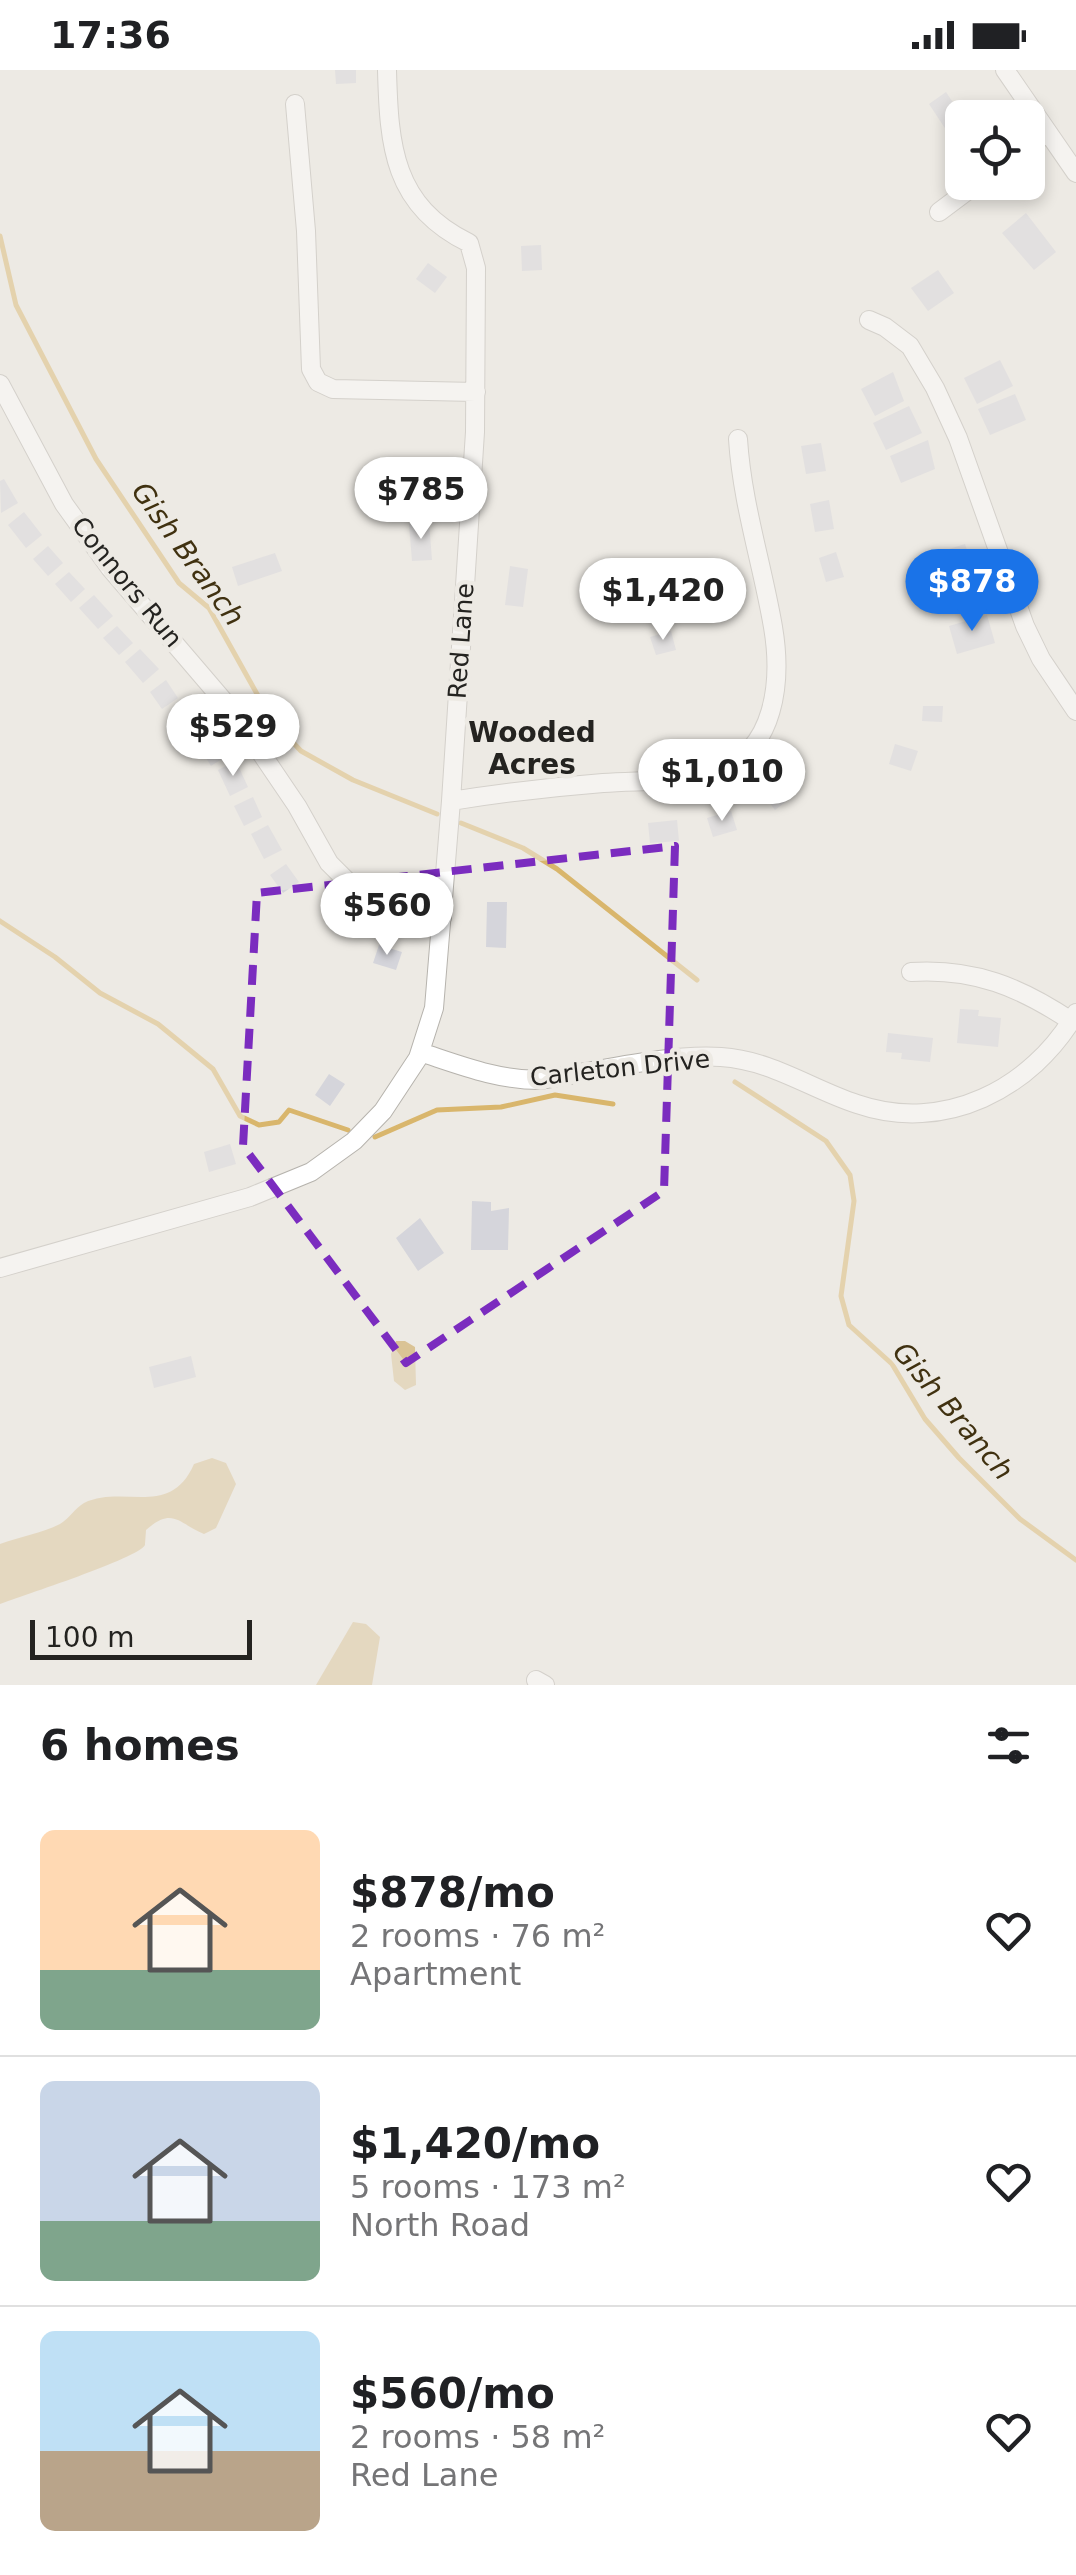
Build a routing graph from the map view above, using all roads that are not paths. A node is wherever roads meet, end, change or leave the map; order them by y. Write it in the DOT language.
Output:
graph roads {
  1 [pos="386,70"];
  2 [pos="1006,70"];
  3 [pos="295,104"];
  4 [pos="1047,132"];
  5 [pos="1076,173"];
  6 [pos="955,200"];
  7 [pos="939,212"];
  8 [pos="869,320"];
  9 [pos="0,384"];
  10 [pos="476,392"];
  11 [pos="738,439"];
  12 [pos="1076,712"];
  13 [pos="450,801"];
  14 [pos="442,918"];
  15 [pos="911,972"];
  16 [pos="1074,1016"];
  17 [pos="420,1052"];
  18 [pos="0,1268"];
  1 -- 10 [label="street, Red Lane"];
  2 -- 4 [label="street"];
  3 -- 10 [label="street"];
  4 -- 5 [label="street"];
  6 -- 7 [label="street"];
  8 -- 12 [label="street"];
  9 -- 14 [label="street, Connors Run"];
  10 -- 13 [label="street, Red Lane"];
  11 -- 13 [label="street"];
  13 -- 14 [label="street, Red Lane"];
  14 -- 17 [label="street, Red Lane"];
  15 -- 16 [label="street"];
  16 -- 17 [label="street, Carleton Drive"];
  17 -- 18 [label="street, Red Lane"];
}
